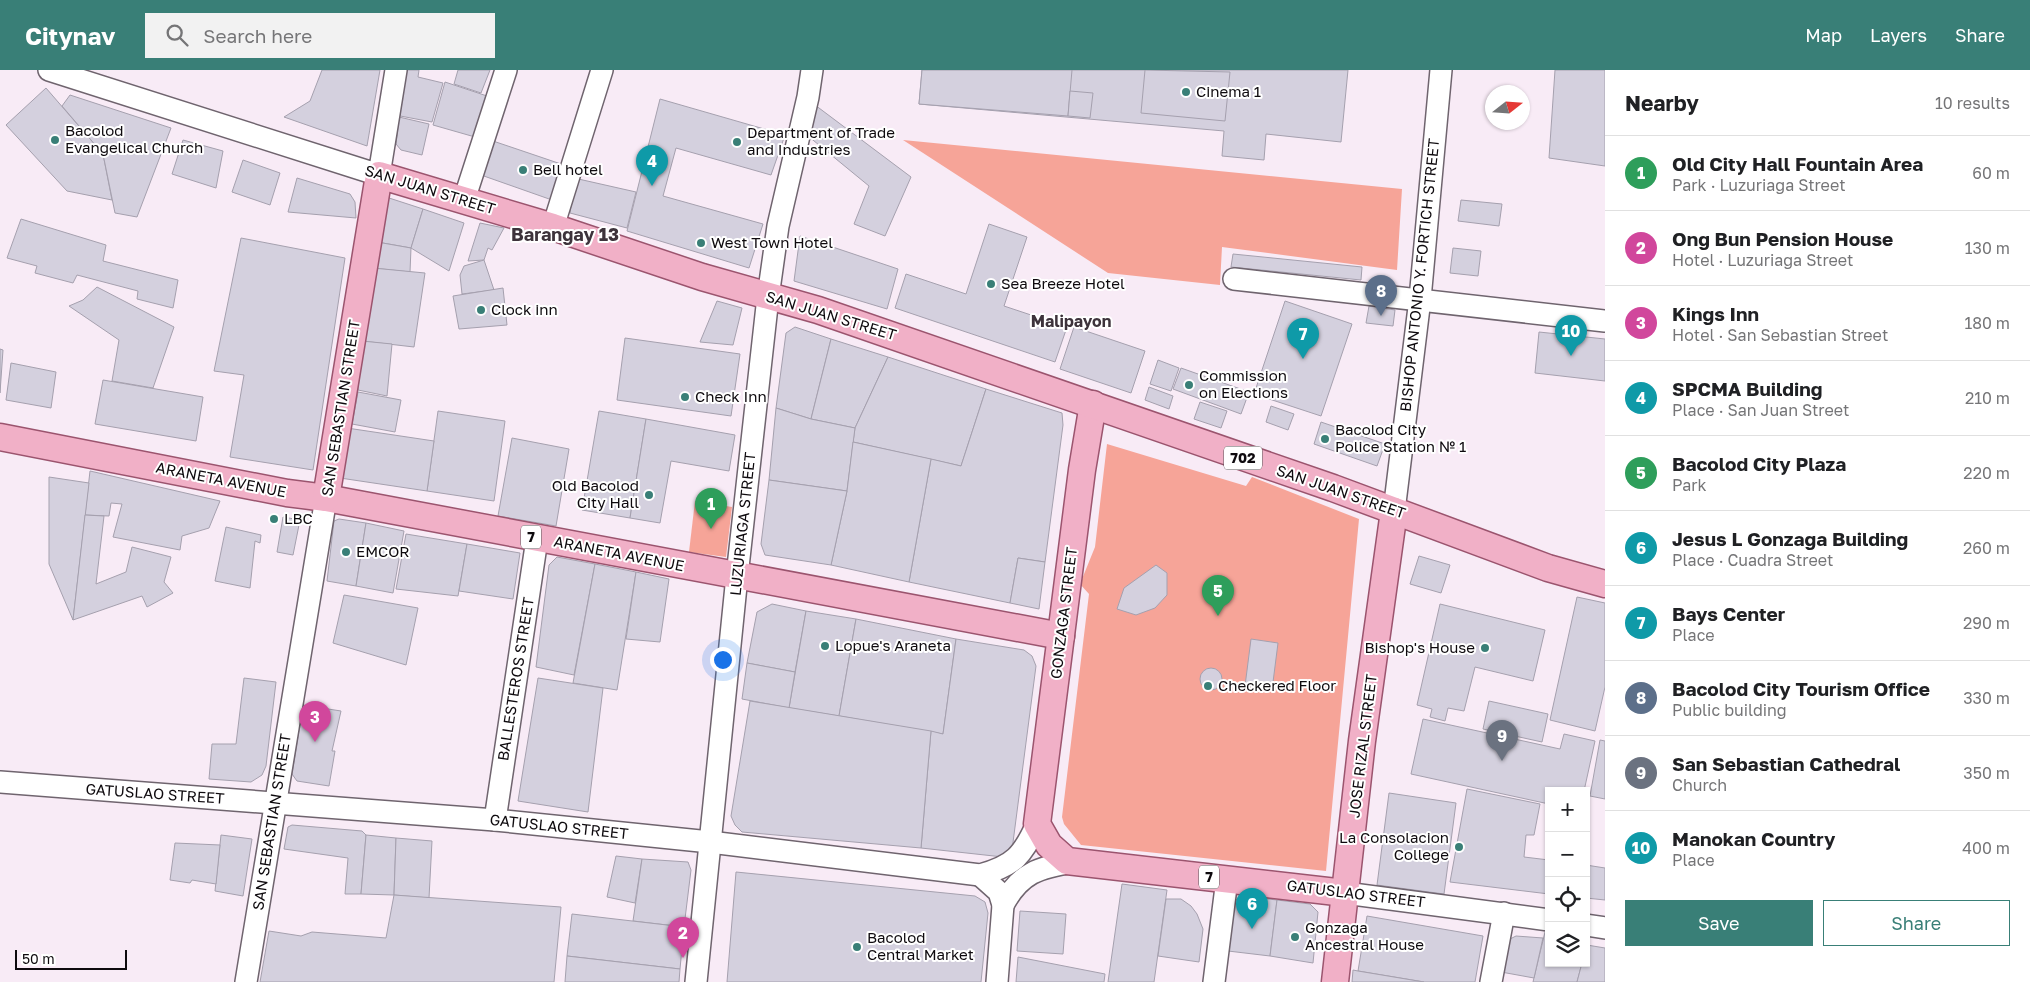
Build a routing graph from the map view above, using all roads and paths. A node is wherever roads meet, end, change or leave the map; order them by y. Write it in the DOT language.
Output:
graph roads {
  1 [pos="49,70"];
  2 [pos="396,70"];
  3 [pos="506,70"];
  4 [pos="602,70"];
  5 [pos="812,70"];
  6 [pos="1441,70"];
  7 [pos="379,175"];
  8 [pos="464,200"];
  9 [pos="553,227"];
  10 [pos="1234,279"];
  11 [pos="768,297"];
  12 [pos="1420,299"];
  13 [pos="1605,321"];
  14 [pos="1093,404"];
  15 [pos="0,437"];
  16 [pos="326,498"];
  17 [pos="1394,510"];
  18 [pos="538,538"];
  19 [pos="737,576"];
  20 [pos="1605,584"];
  21 [pos="1061,636"];
  22 [pos="0,782"];
  23 [pos="275,804"];
  24 [pos="495,820"];
  25 [pos="1037,824"];
  26 [pos="710,842"];
  27 [pos="1074,862"];
  28 [pos="980,875"];
  29 [pos="1227,879"];
  30 [pos="1345,893"];
  31 [pos="1003,905"];
  32 [pos="1504,914"];
  33 [pos="1545,919"];
  34 [pos="1590,926"];
  35 [pos="1605,928"];
  36 [pos="246,982"];
  37 [pos="696,982"];
  38 [pos="997,982"];
  39 [pos="1214,982"];
  40 [pos="1335,982"];
  41 [pos="1491,982"];
  1 -- 7 [label="street, SAN JUAN STREET"];
  2 -- 7 [label="street, SAN SEBASTIAN STREET"];
  3 -- 8 [label="street"];
  4 -- 9 [label="street"];
  5 -- 11 [label="street, LUZURIAGA STREET"];
  6 -- 12 [label="street, BISHOP ANTONIO Y. FORTICH STREET"];
  7 -- 8 [label="main road, SAN JUAN STREET"];
  7 -- 16 [label="main road, SAN SEBASTIAN STREET"];
  8 -- 9 [label="main road, SAN JUAN STREET"];
  9 -- 11 [label="main road, SAN JUAN STREET"];
  10 -- 12 [label="street"];
  11 -- 14 [label="main road, SAN JUAN STREET"];
  11 -- 19 [label="street, LUZURIAGA STREET"];
  12 -- 13 [label="street"];
  12 -- 17 [label="street, BISHOP ANTONIO Y. FORTICH STREET"];
  14 -- 17 [label="main road, SAN JUAN STREET / 702"];
  14 -- 21 [label="main road, GONZAGA STREET"];
  15 -- 16 [label="main road, ARANETA AVENUE / 7"];
  16 -- 18 [label="main road, ARANETA AVENUE / 7"];
  16 -- 23 [label="street, SAN SEBASTIAN STREET"];
  17 -- 20 [label="main road, SAN JUAN STREET / 702"];
  17 -- 30 [label="main road, JOSE RIZAL STREET"];
  18 -- 19 [label="main road, ARANETA AVENUE / 7"];
  18 -- 24 [label="street, BALLESTEROS STREET"];
  19 -- 21 [label="main road, ARANETA AVENUE / 7"];
  19 -- 26 [label="street, LUZURIAGA STREET"];
  21 -- 25 [label="main road, GONZAGA STREET"];
  22 -- 23 [label="street, GATUSLAO STREET"];
  23 -- 24 [label="street, GATUSLAO STREET"];
  23 -- 36 [label="street, SAN SEBASTIAN STREET"];
  24 -- 26 [label="street, GATUSLAO STREET"];
  25 -- 27 [label="main road, GATUSLAO STREET / 7"];
  25 -- 28 [label="street, GATUSLAO STREET"];
  26 -- 28 [label="street, GATUSLAO STREET"];
  26 -- 37 [label="street, LUZURIAGA STREET"];
  27 -- 29 [label="main road, GATUSLAO STREET / 7"];
  27 -- 31 [label="street, GATUSLAO STREET"];
  28 -- 31 [label="street"];
  29 -- 30 [label="main road, GATUSLAO STREET / 7"];
  29 -- 39 [label="street"];
  30 -- 32 [label="street, GATUSLAO STREET"];
  30 -- 40 [label="main road, JOSE RIZAL STREET"];
  31 -- 38 [label="street"];
  32 -- 33 [label="street, GATUSLAO STREET"];
  32 -- 41 [label="street"];
  34 -- 35 [label="street"];
}
